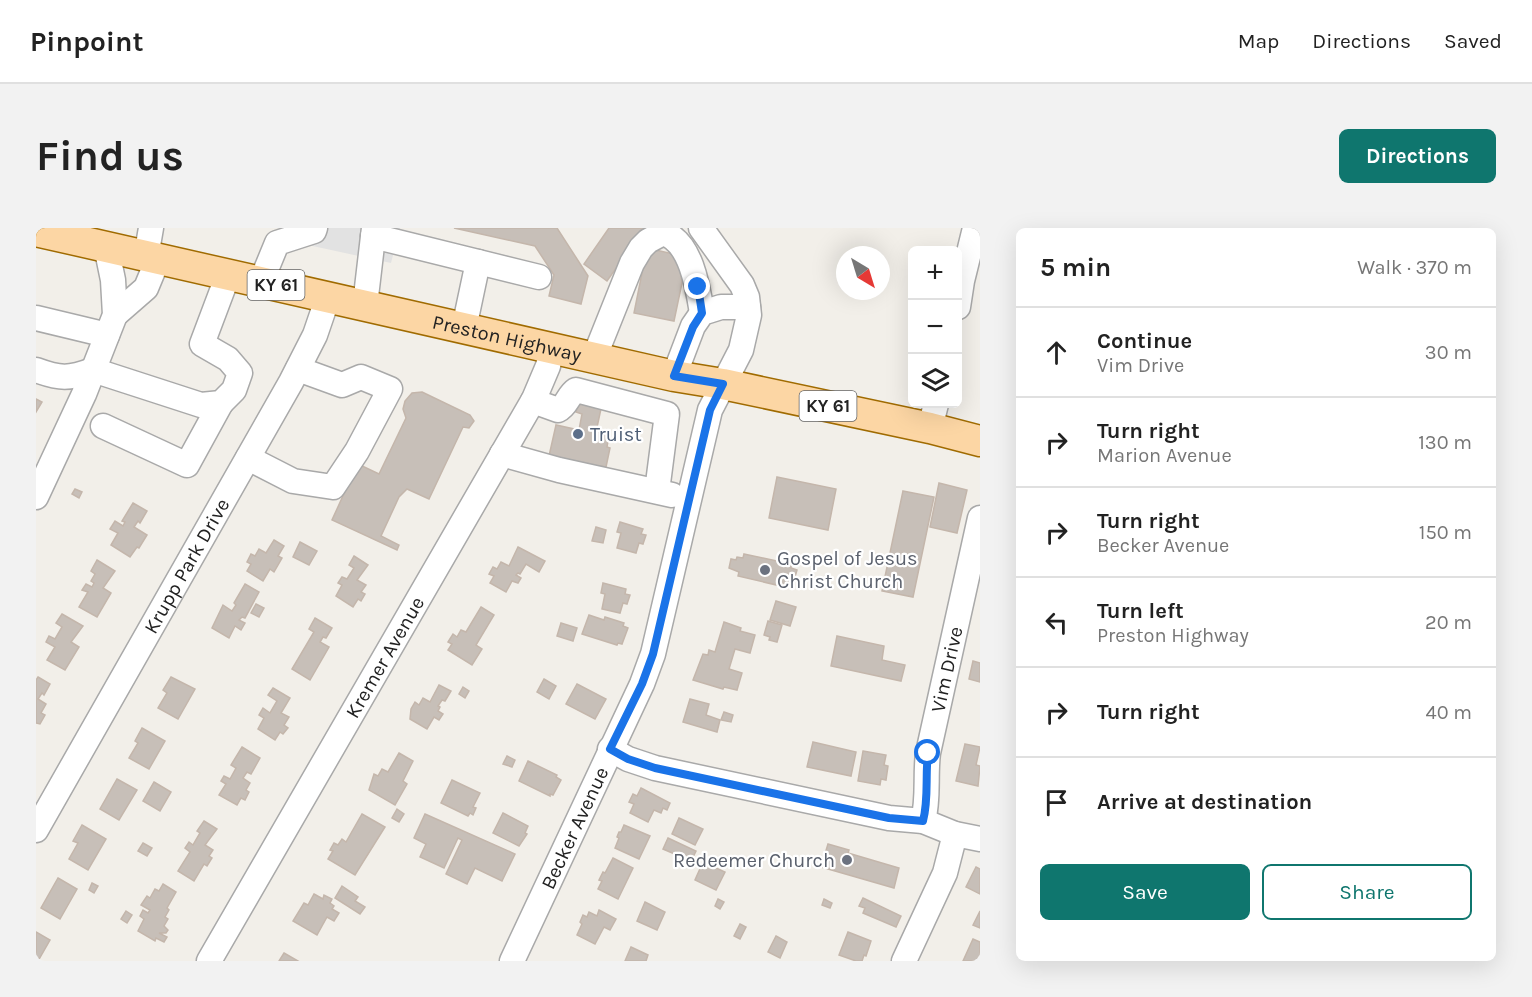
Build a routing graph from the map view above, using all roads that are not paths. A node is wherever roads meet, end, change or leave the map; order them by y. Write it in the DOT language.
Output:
graph roads {
  1 [pos="151,228"];
  2 [pos="315,228"];
  3 [pos="701,228"];
  4 [pos="975,228"];
  5 [pos="38,230"];
  6 [pos="673,231"];
  7 [pos="374,232"];
  8 [pos="106,246"];
  9 [pos="152,258"];
  10 [pos="478,262"];
  11 [pos="228,275"];
  12 [pos="539,277"];
  13 [pos="261,282"];
  14 [pos="328,297"];
  15 [pos="958,300"];
  16 [pos="364,305"];
  17 [pos="748,308"];
  18 [pos="702,313"];
  19 [pos="36,318"];
  20 [pos="111,325"];
  21 [pos="464,328"];
  22 [pos="552,348"];
  23 [pos="594,358"];
  24 [pos="298,369"];
  25 [pos="36,370"];
  26 [pos="93,370"];
  27 [pos="674,376"];
  28 [pos="723,384"];
  29 [pos="533,400"];
  30 [pos="220,403"];
  31 [pos="933,416"];
  32 [pos="103,426"];
  33 [pos="980,441"];
  34 [pos="502,454"];
  35 [pos="248,459"];
  36 [pos="657,491"];
  37 [pos="36,496"];
  38 [pos="689,498"];
  39 [pos="980,518"];
  40 [pos="610,749"];
  41 [pos="923,821"];
  42 [pos="36,829"];
  43 [pos="955,834"];
  44 [pos="980,839"];
  45 [pos="209,961"];
  46 [pos="512,961"];
  47 [pos="904,961"];
  1 -- 9 [label="street"];
  2 -- 13 [label="street"];
  3 -- 17 [label="street"];
  4 -- 15 [label="street"];
  5 -- 8 [label="main road, Preston Highway / KY 61"];
  6 -- 18 [label="street"];
  6 -- 23 [label="street"];
  7 -- 10 [label="street"];
  7 -- 16 [label="street"];
  8 -- 9 [label="main road, Preston Highway / KY 61"];
  8 -- 20 [label="street"];
  9 -- 11 [label="main road, Preston Highway / KY 61"];
  9 -- 20 [label="street"];
  10 -- 12 [label="street"];
  10 -- 21 [label="street"];
  11 -- 13 [label="main road, Preston Highway / KY 61"];
  11 -- 30 [label="street"];
  13 -- 14 [label="main road, Preston Highway / KY 61"];
  14 -- 16 [label="main road, Preston Highway / KY 61"];
  14 -- 24 [label="street, Krupp Park Drive"];
  16 -- 21 [label="main road, Preston Highway / KY 61"];
  17 -- 18 [label="street"];
  17 -- 28 [label="street, Becker Avenue"];
  18 -- 27 [label="street"];
  19 -- 20 [label="street"];
  20 -- 26 [label="street"];
  21 -- 22 [label="main road, Preston Highway / KY 61"];
  22 -- 23 [label="main road, Preston Highway / KY 61"];
  22 -- 29 [label="street, Kremer Avenue"];
  23 -- 27 [label="main road, Preston Highway / KY 61"];
  24 -- 35 [label="street, Krupp Park Drive"];
  24 -- 35 [label="street"];
  25 -- 26 [label="street"];
  26 -- 30 [label="street"];
  26 -- 37 [label="street"];
  27 -- 28 [label="main road, Preston Highway / KY 61"];
  28 -- 31 [label="main road, Preston Highway / KY 61"];
  28 -- 38 [label="street, Becker Avenue"];
  29 -- 34 [label="street, Kremer Avenue"];
  29 -- 36 [label="street"];
  30 -- 32 [label="street"];
  31 -- 33 [label="main road, Preston Highway / KY 61"];
  34 -- 36 [label="street"];
  34 -- 45 [label="street, Kremer Avenue"];
  35 -- 42 [label="street, Krupp Park Drive"];
  36 -- 38 [label="street"];
  38 -- 40 [label="street, Becker Avenue"];
  39 -- 41 [label="street, Vim Drive"];
  40 -- 41 [label="street"];
  40 -- 46 [label="street, Becker Avenue"];
  41 -- 43 [label="street"];
  43 -- 44 [label="street"];
  43 -- 47 [label="street"];
}
